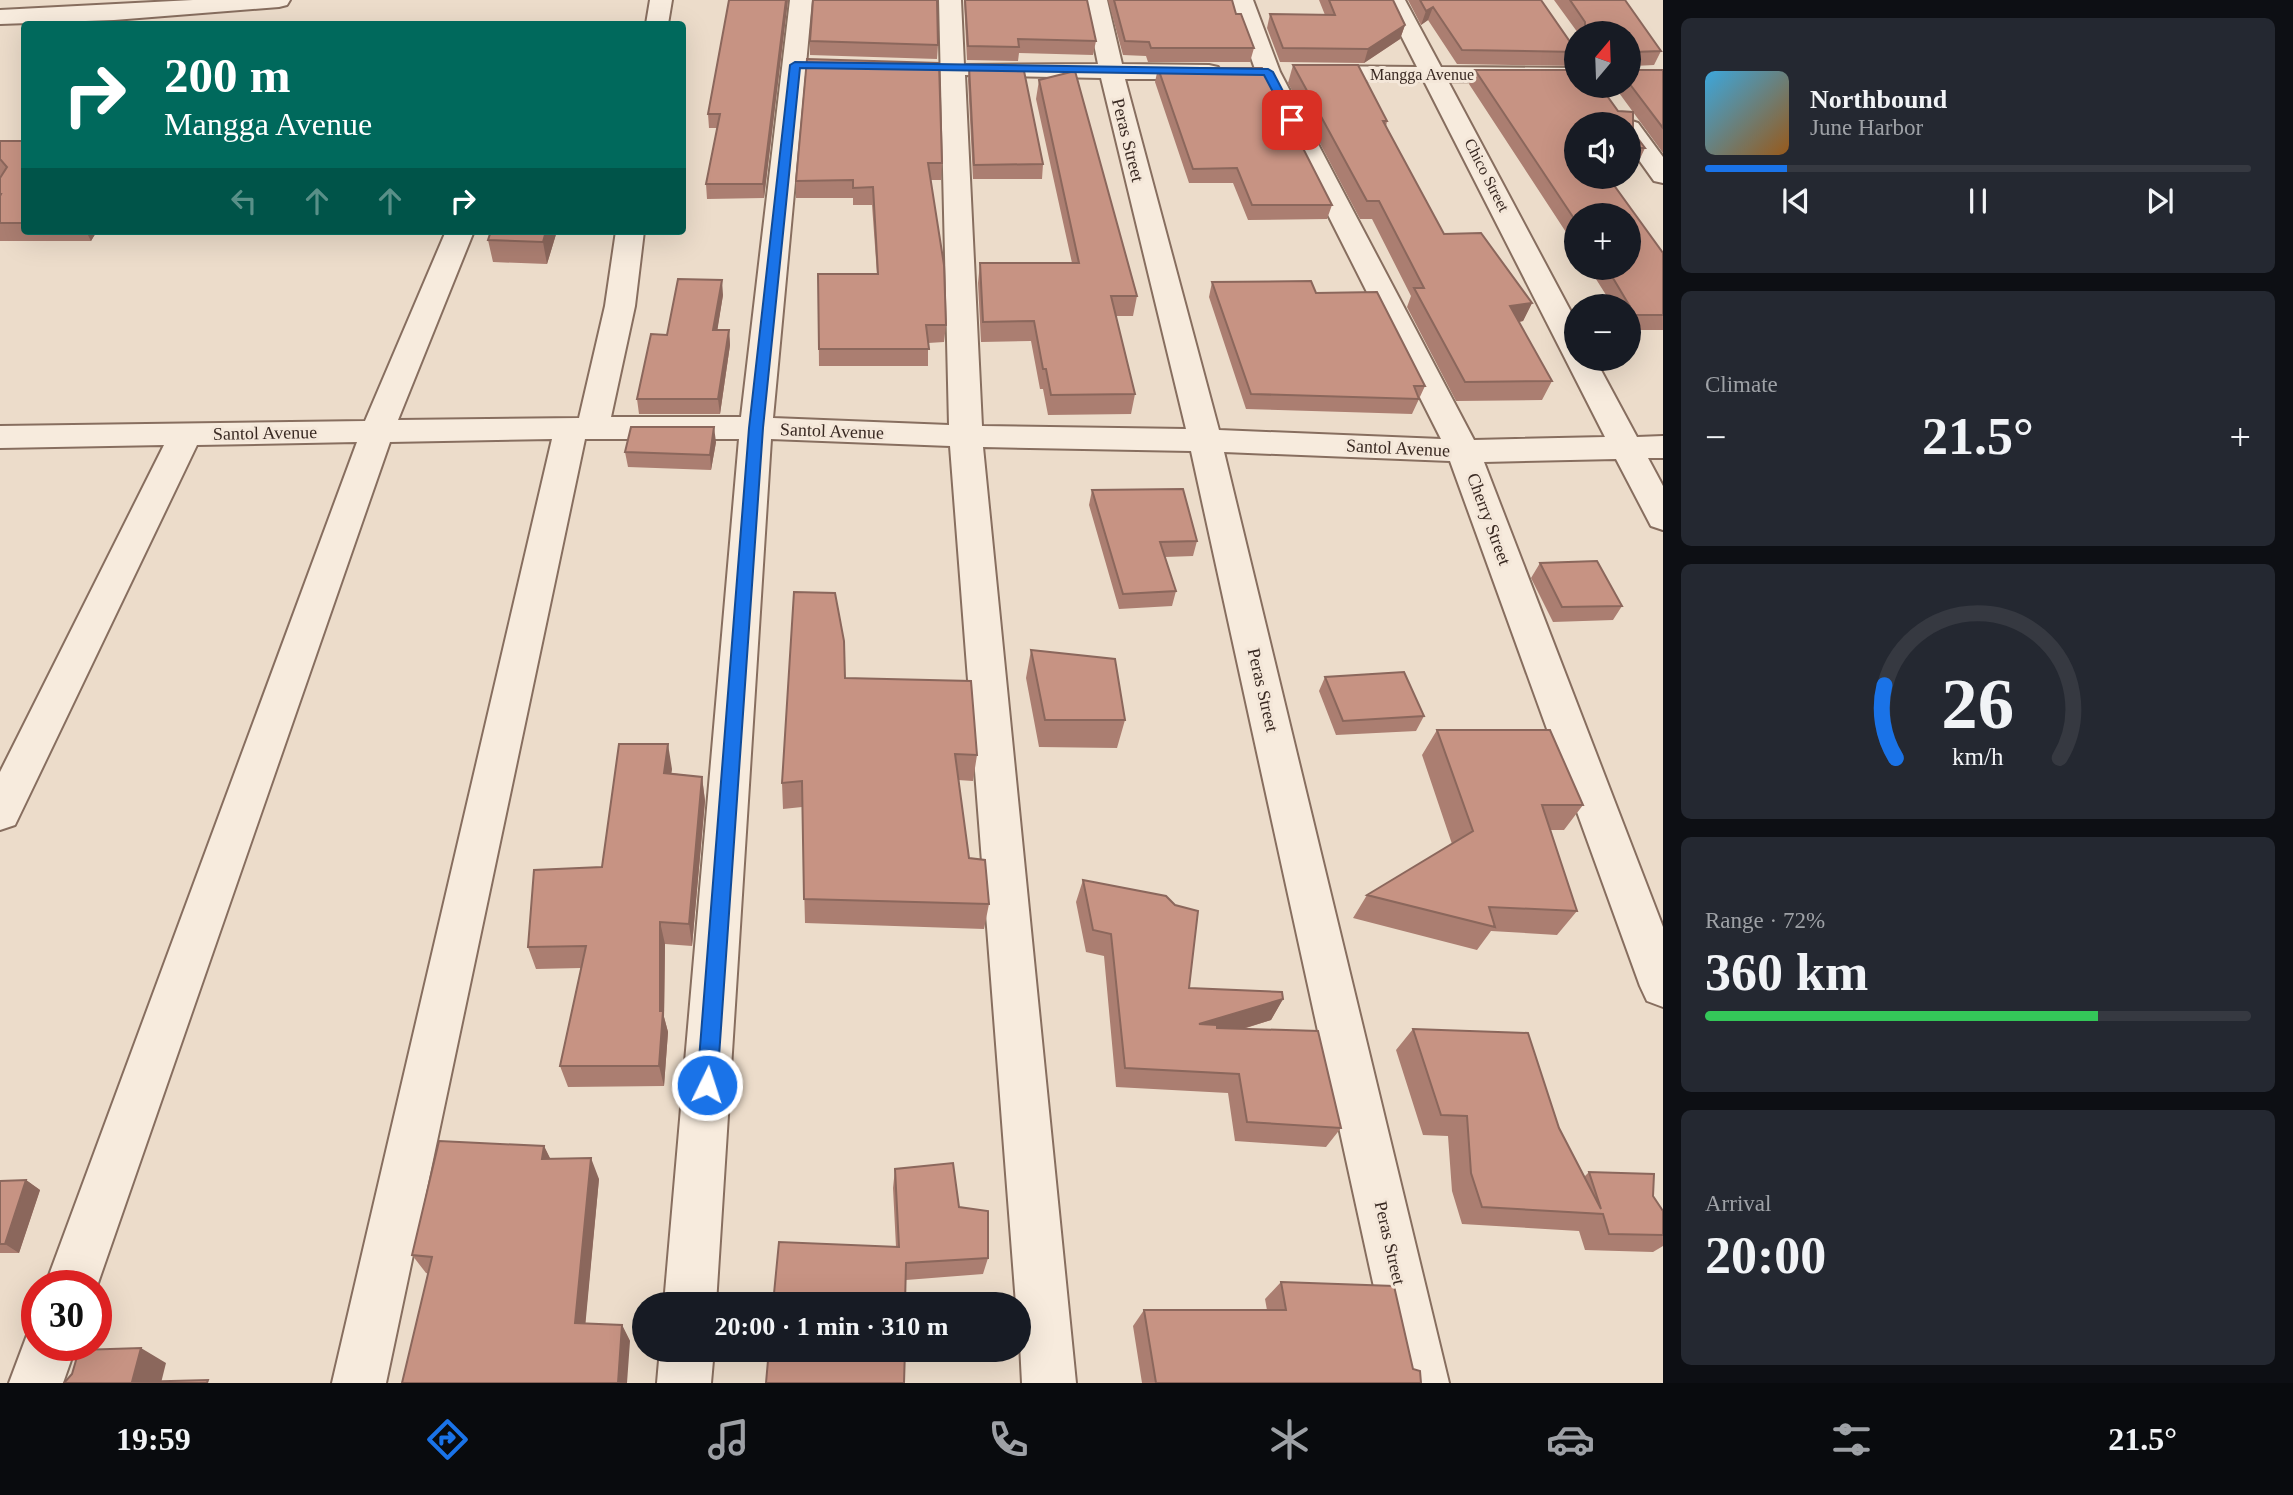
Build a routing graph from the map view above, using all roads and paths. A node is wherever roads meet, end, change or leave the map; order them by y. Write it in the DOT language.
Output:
graph roads {
  1 [pos="291,0"];
  2 [pos="661,0"];
  3 [pos="800,0"];
  4 [pos="950,0"];
  5 [pos="1096,0"];
  6 [pos="1242,0"];
  7 [pos="1394,0"];
  8 [pos="266,1"];
  9 [pos="119,7"];
  10 [pos="0,17"];
  11 [pos="274,21"];
  12 [pos="658,21"];
  13 [pos="942,69"];
  14 [pos="1111,71"];
  15 [pos="1246,72"];
  16 [pos="1435,74"];
  17 [pos="1564,75"];
  18 [pos="1641,144"];
  19 [pos="1663,175"];
  20 [pos="458,235"];
  21 [pos="629,235"];
  22 [pos="1564,327"];
  23 [pos="1586,371"];
  24 [pos="582,428"];
  25 [pos="756,428"];
  26 [pos="377,431"];
  27 [pos="186,434"];
  28 [pos="966,436"];
  29 [pos="0,437"];
  30 [pos="1205,440"];
  31 [pos="1625,447"];
  32 [pos="1663,447"];
  33 [pos="1463,451"];
  34 [pos="1663,518"];
  35 [pos="0,813"];
  36 [pos="1663,986"];
  37 [pos="77,1270"];
  38 [pos="691,1292"];
  39 [pos="44,1361"];
  40 [pos="686,1362"];
  41 [pos="36,1383"];
  42 [pos="359,1383"];
  43 [pos="684,1383"];
  44 [pos="1049,1383"];
  45 [pos="1422,1383"];
  1 -- 11 [label="street"];
  2 -- 12 [label="street"];
  3 -- 25 [label="street"];
  4 -- 13 [label="street"];
  5 -- 14 [label="street, Peras Street"];
  6 -- 15 [label="street"];
  7 -- 16 [label="street, Chico Street"];
  8 -- 9 [label="street"];
  9 -- 10 [label="street"];
  13 -- 14 [label="street, Mangga Avenue"];
  13 -- 28 [label="street"];
  14 -- 15 [label="street, Mangga Avenue"];
  14 -- 30 [label="street, Peras Street"];
  15 -- 16 [label="street, Mangga Avenue"];
  15 -- 33 [label="street, Cherry Street"];
  16 -- 17 [label="street, Mangga Avenue"];
  16 -- 22 [label="street, Chico Street"];
  18 -- 19 [label="street"];
  20 -- 26 [label="street"];
  21 -- 24 [label="street"];
  23 -- 31 [label="street"];
  24 -- 25 [label="street, Santol Avenue"];
  24 -- 26 [label="street, Santol Avenue"];
  24 -- 42 [label="street"];
  25 -- 28 [label="street, Santol Avenue"];
  25 -- 38 [label="street"];
  26 -- 27 [label="street, Santol Avenue"];
  26 -- 37 [label="street"];
  27 -- 29 [label="street, Santol Avenue"];
  27 -- 35 [label="street"];
  28 -- 30 [label="street, Santol Avenue"];
  28 -- 44 [label="street"];
  30 -- 33 [label="street, Santol Avenue"];
  30 -- 45 [label="street, Peras Street"];
  31 -- 32 [label="street, Santol Avenue"];
  31 -- 33 [label="street, Santol Avenue"];
  31 -- 34 [label="street"];
  33 -- 36 [label="street, Cherry Street"];
  39 -- 41 [label="street"];
  40 -- 43 [label="street"];
}
